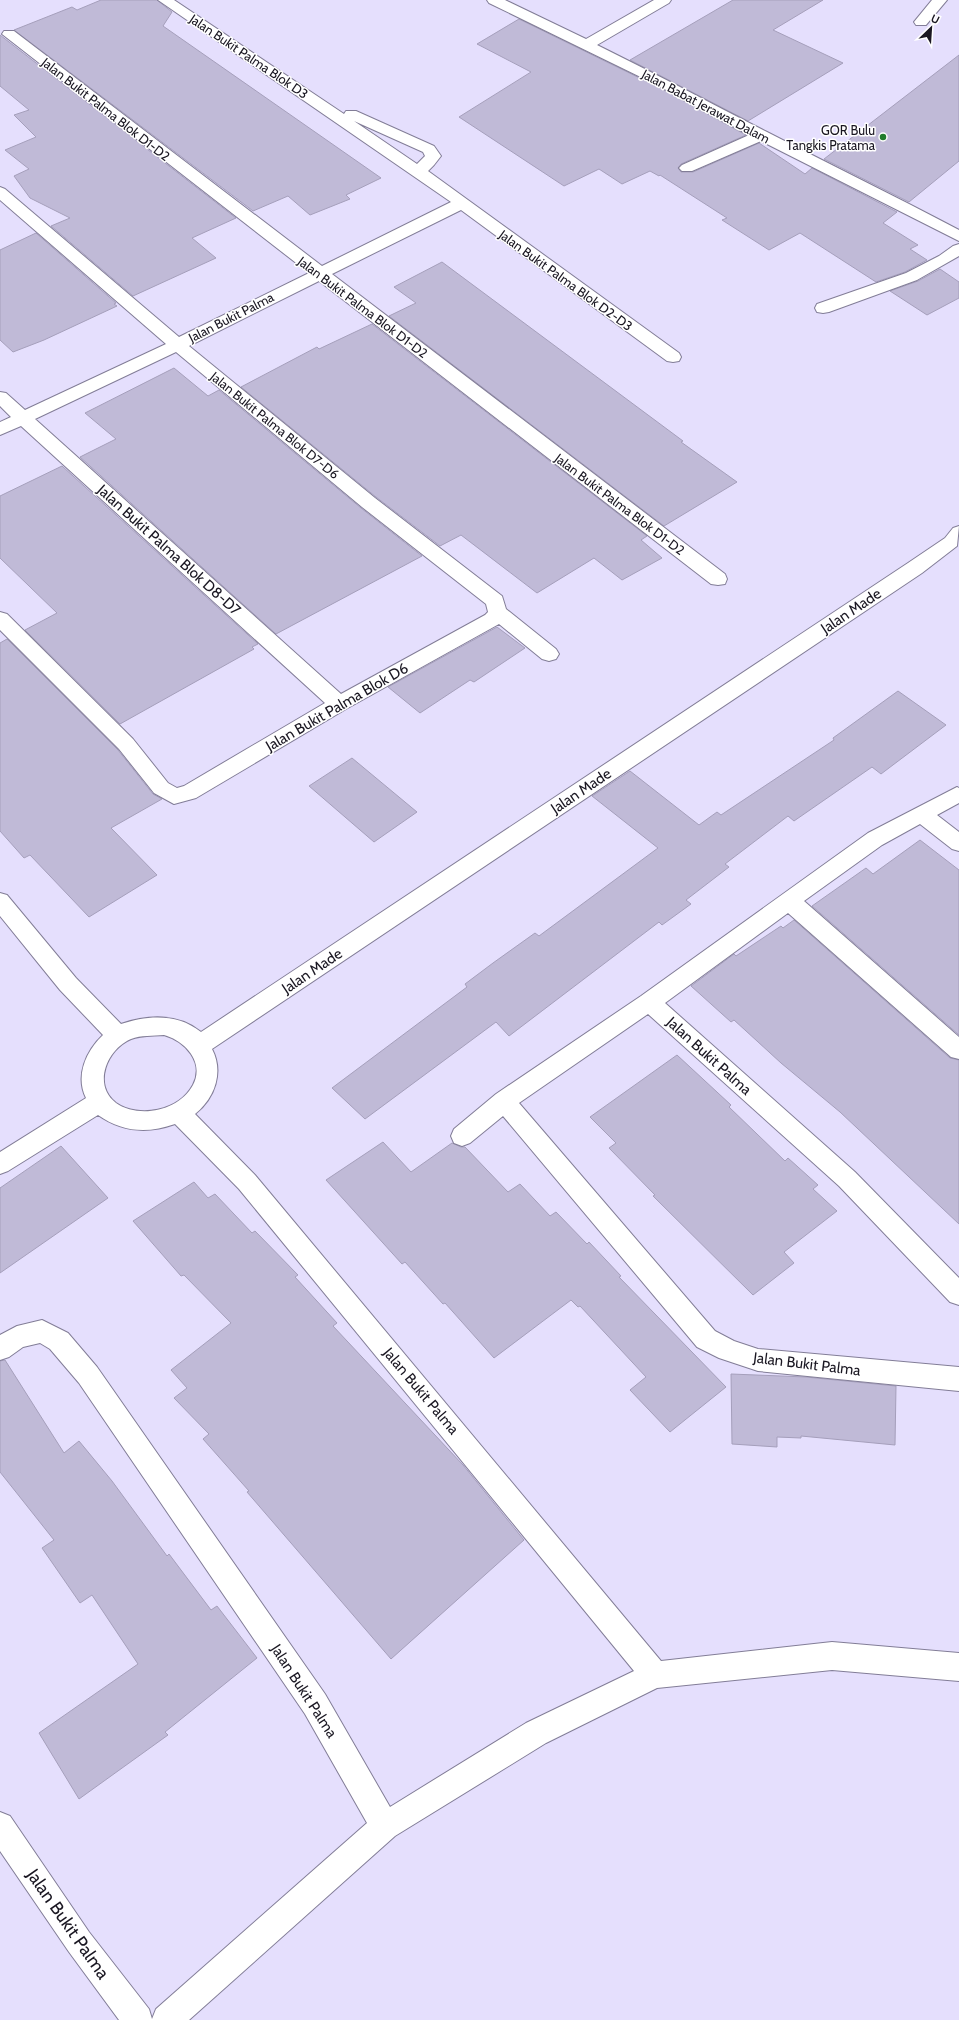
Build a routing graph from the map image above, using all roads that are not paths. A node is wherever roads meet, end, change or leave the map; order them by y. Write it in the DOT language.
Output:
graph roads {
  1 [pos="165,0"];
  2 [pos="494,0"];
  3 [pos="664,0"];
  4 [pos="940,0"];
  5 [pos="921,22"];
  6 [pos="9,34"];
  7 [pos="586,45"];
  8 [pos="312,99"];
  9 [pos="761,135"];
  10 [pos="687,168"];
  11 [pos="418,171"];
  12 [pos="0,192"];
  13 [pos="460,204"];
  14 [pos="959,236"];
  15 [pos="959,249"];
  16 [pos="319,273"];
  17 [pos="823,308"];
  18 [pos="177,344"];
  19 [pos="673,357"];
  20 [pos="0,397"];
  21 [pos="23,418"];
  22 [pos="0,429"];
  23 [pos="959,532"];
  24 [pos="718,578"];
  25 [pos="497,612"];
  26 [pos="0,619"];
  27 [pos="549,654"];
  28 [pos="339,704"];
  29 [pos="957,796"];
  30 [pos="922,815"];
  31 [pos="959,843"];
  32 [pos="788,900"];
  33 [pos="0,901"];
  34 [pos="649,1002"];
  35 [pos="117,1035"];
  36 [pos="200,1046"];
  37 [pos="959,1050"];
  38 [pos="504,1101"];
  39 [pos="99,1102"];
  40 [pos="179,1114"];
  41 [pos="462,1136"];
  42 [pos="0,1164"];
  43 [pos="959,1294"];
  44 [pos="0,1349"];
  45 [pos="959,1379"];
  46 [pos="959,1667"];
  47 [pos="655,1675"];
  48 [pos="0,1826"];
  49 [pos="385,1826"];
  50 [pos="138,2020"];
  51 [pos="167,2020"];
  1 -- 8 [label="street, Jalan Bukit Palma Blok D3"];
  2 -- 7 [label="street, Jalan Babat Jerawat Dalam"];
  3 -- 7 [label="street"];
  4 -- 5 [label="street"];
  6 -- 16 [label="street, Jalan Bukit Palma Blok D1-D2"];
  7 -- 9 [label="street, Jalan Babat Jerawat Dalam"];
  8 -- 11 [label="street, Jalan Bukit Palma Blok D3"];
  8 -- 11 [label="street, Jalan Bukit Palma Blok D3"];
  9 -- 10 [label="street"];
  9 -- 14 [label="street, Jalan Babat Jerawat Dalam"];
  11 -- 13 [label="street, Jalan Bukit Palma Blok D3"];
  12 -- 18 [label="street, Jalan Bukit Palma Blok D7-D6"];
  13 -- 16 [label="street, Jalan Bukit Palma"];
  13 -- 19 [label="street, Jalan Bukit Palma Blok D2-D3"];
  15 -- 17 [label="street"];
  16 -- 18 [label="street, Jalan Bukit Palma"];
  16 -- 24 [label="street, Jalan Bukit Palma Blok D1-D2"];
  18 -- 21 [label="street, Jalan Bukit Palma"];
  18 -- 25 [label="street, Jalan Bukit Palma Blok D7-D6"];
  20 -- 21 [label="street, Jalan Bukit Palma Blok D8-D7"];
  21 -- 22 [label="street, Jalan Bukit Palma"];
  21 -- 28 [label="street, Jalan Bukit Palma Blok D8-D7"];
  23 -- 36 [label="street, Jalan Made"];
  25 -- 27 [label="street, Jalan Bukit Palma Blok D7-D6"];
  25 -- 28 [label="street, Jalan Bukit Palma Blok D6"];
  26 -- 28 [label="street, Jalan Bukit Palma Blok D6"];
  29 -- 30 [label="street"];
  30 -- 31 [label="street"];
  30 -- 32 [label="street"];
  32 -- 34 [label="street"];
  32 -- 37 [label="street"];
  33 -- 35 [label="street"];
  34 -- 38 [label="street"];
  34 -- 43 [label="street, Jalan Bukit Palma"];
  35 -- 36 [label="street"];
  35 -- 39 [label="street"];
  36 -- 40 [label="street"];
  38 -- 41 [label="street"];
  38 -- 45 [label="street, Jalan Bukit Palma"];
  39 -- 40 [label="street"];
  39 -- 42 [label="street"];
  40 -- 47 [label="street, Jalan Bukit Palma"];
  44 -- 49 [label="street, Jalan Bukit Palma"];
  46 -- 47 [label="street"];
  47 -- 49 [label="street"];
  48 -- 50 [label="street, Jalan Bukit Palma"];
  49 -- 51 [label="street"];
}
